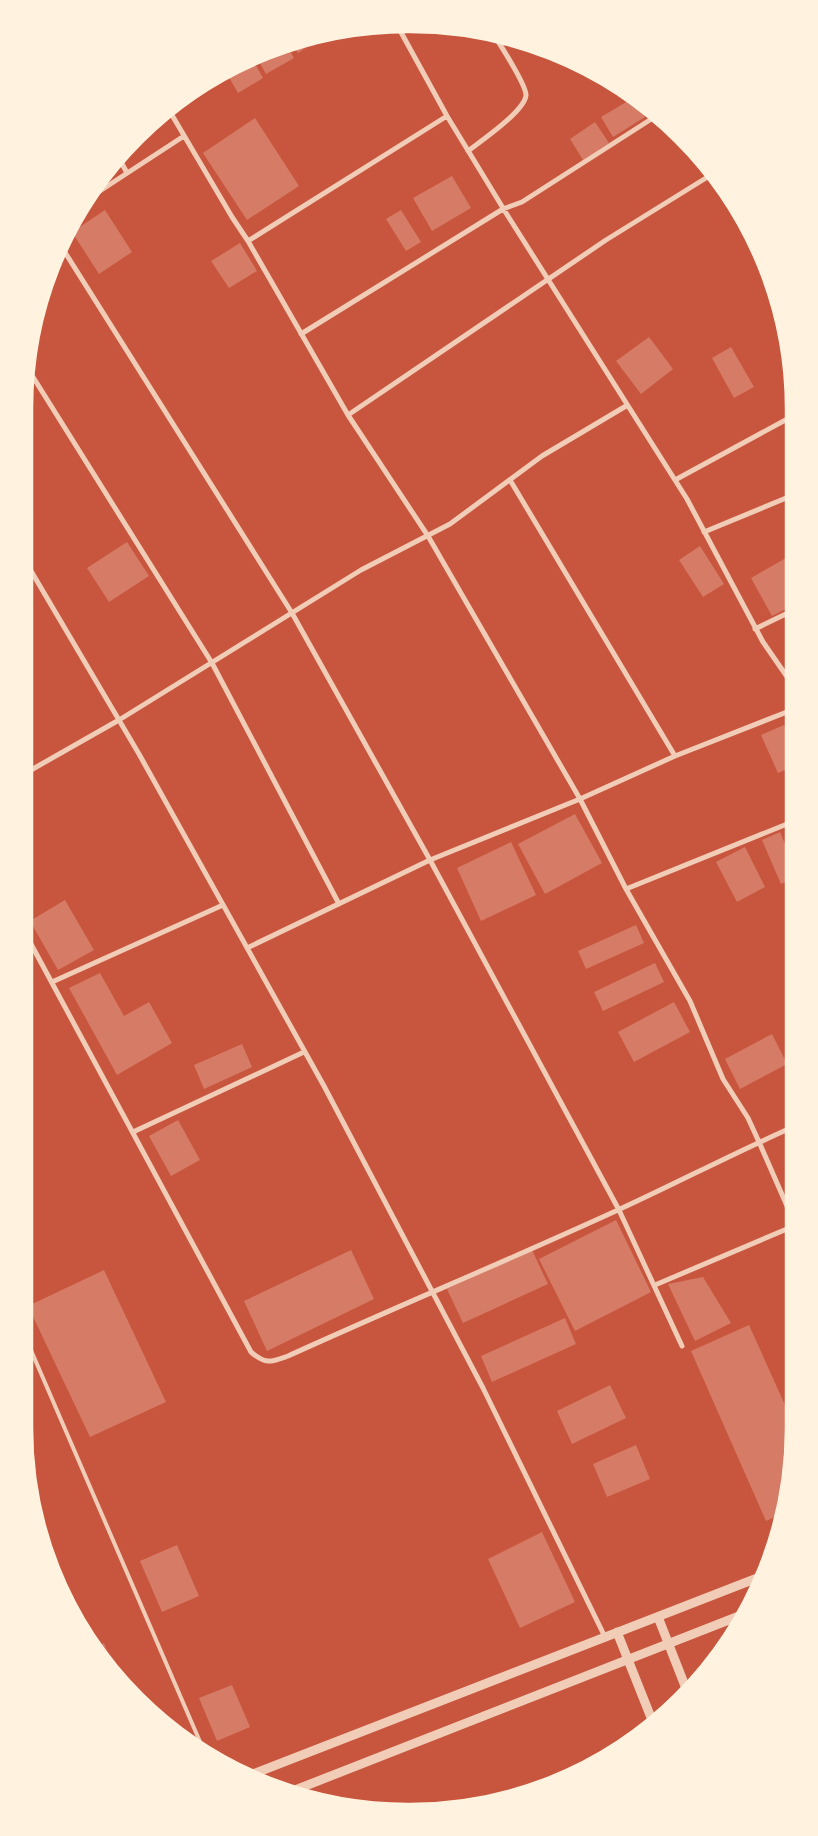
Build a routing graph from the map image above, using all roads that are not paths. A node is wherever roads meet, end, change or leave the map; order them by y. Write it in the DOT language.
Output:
graph roads {
  1 [pos="401,32"];
  2 [pos="499,44"];
  3 [pos="173,116"];
  4 [pos="447,116"];
  5 [pos="650,120"];
  6 [pos="184,136"];
  7 [pos="468,151"];
  8 [pos="123,165"];
  9 [pos="128,173"];
  10 [pos="707,178"];
  11 [pos="104,188"];
  12 [pos="503,209"];
  13 [pos="248,241"];
  14 [pos="66,253"];
  15 [pos="548,280"];
  16 [pos="300,334"];
  17 [pos="34,378"];
  18 [pos="626,406"];
  19 [pos="348,415"];
  20 [pos="786,420"];
  21 [pos="510,480"];
  22 [pos="675,480"];
  23 [pos="786,498"];
  24 [pos="704,532"];
  25 [pos="428,536"];
  26 [pos="32,572"];
  27 [pos="292,613"];
  28 [pos="786,614"];
  29 [pos="755,629"];
  30 [pos="212,663"];
  31 [pos="786,675"];
  32 [pos="786,712"];
  33 [pos="120,720"];
  34 [pos="675,756"];
  35 [pos="32,770"];
  36 [pos="580,799"];
  37 [pos="786,824"];
  38 [pos="430,860"];
  39 [pos="626,889"];
  40 [pos="339,904"];
  41 [pos="223,905"];
  42 [pos="32,946"];
  43 [pos="247,948"];
  44 [pos="52,982"];
  45 [pos="304,1052"];
  46 [pos="786,1130"];
  47 [pos="134,1132"];
  48 [pos="759,1142"];
  49 [pos="786,1205"];
  50 [pos="619,1210"];
  51 [pos="786,1227"];
  52 [pos="654,1285"];
  53 [pos="432,1292"];
  54 [pos="682,1346"];
  55 [pos="32,1353"];
  56 [pos="753,1580"];
  57 [pos="658,1617"];
  58 [pos="733,1618"];
  59 [pos="618,1632"];
  60 [pos="605,1637"];
  61 [pos="668,1644"];
  62 [pos="628,1660"];
  63 [pos="684,1684"];
  64 [pos="650,1716"];
  65 [pos="199,1739"];
  66 [pos="258,1772"];
  67 [pos="301,1788"];
  1 -- 4 [label="street"];
  2 -- 7 [label="street"];
  3 -- 6 [label="street"];
  4 -- 7 [label="street"];
  4 -- 13 [label="street"];
  5 -- 12 [label="street"];
  6 -- 9 [label="street"];
  6 -- 13 [label="street"];
  7 -- 12 [label="street"];
  8 -- 9 [label="street"];
  9 -- 11 [label="street"];
  10 -- 15 [label="street"];
  12 -- 15 [label="street"];
  12 -- 16 [label="street"];
  13 -- 16 [label="street"];
  14 -- 27 [label="street"];
  15 -- 18 [label="street"];
  15 -- 19 [label="street"];
  16 -- 19 [label="street"];
  17 -- 30 [label="street"];
  18 -- 21 [label="street"];
  18 -- 22 [label="street"];
  19 -- 25 [label="street"];
  20 -- 22 [label="street"];
  21 -- 25 [label="street"];
  21 -- 34 [label="street"];
  22 -- 24 [label="street"];
  23 -- 24 [label="street"];
  24 -- 29 [label="street"];
  25 -- 27 [label="street"];
  25 -- 36 [label="street"];
  26 -- 33 [label="street"];
  27 -- 30 [label="street"];
  27 -- 38 [label="street"];
  28 -- 29 [label="street"];
  29 -- 31 [label="street"];
  30 -- 33 [label="street"];
  30 -- 40 [label="street"];
  32 -- 34 [label="street"];
  33 -- 35 [label="street"];
  33 -- 41 [label="street"];
  34 -- 36 [label="street"];
  36 -- 38 [label="street"];
  36 -- 39 [label="street"];
  37 -- 39 [label="street"];
  38 -- 40 [label="street"];
  38 -- 50 [label="street"];
  39 -- 48 [label="street"];
  40 -- 43 [label="street"];
  41 -- 43 [label="street"];
  41 -- 44 [label="street"];
  42 -- 44 [label="street"];
  43 -- 45 [label="street"];
  44 -- 47 [label="street"];
  45 -- 47 [label="street"];
  45 -- 53 [label="street"];
  46 -- 48 [label="street"];
  47 -- 53 [label="street"];
  48 -- 49 [label="street"];
  48 -- 50 [label="street"];
  50 -- 52 [label="street"];
  50 -- 53 [label="street"];
  51 -- 52 [label="street"];
  52 -- 54 [label="street"];
  53 -- 60 [label="street"];
  55 -- 65 [label="lane"];
  56 -- 57 [label="street"];
  57 -- 59 [label="street"];
  57 -- 61 [label="street"];
  58 -- 61 [label="street"];
  59 -- 60 [label="street"];
  59 -- 62 [label="street"];
  60 -- 66 [label="street"];
  61 -- 62 [label="street"];
  61 -- 63 [label="street"];
  62 -- 64 [label="street"];
  62 -- 67 [label="street"];
}
